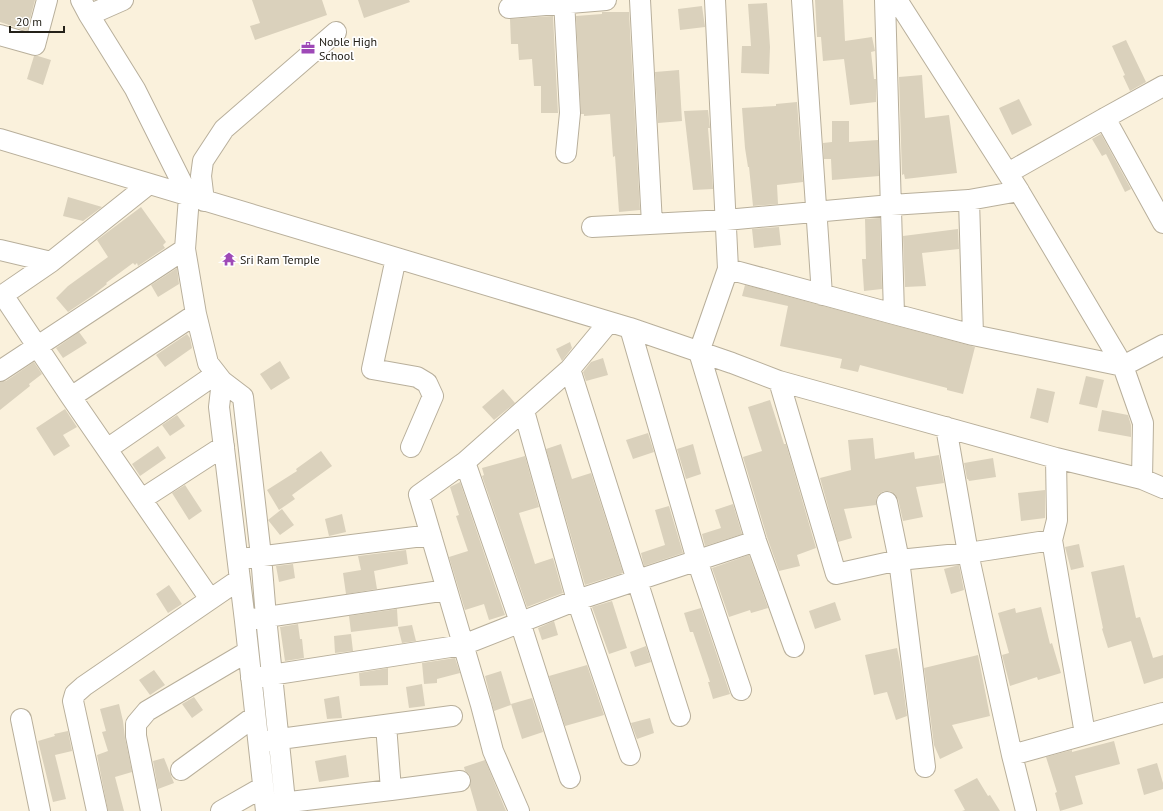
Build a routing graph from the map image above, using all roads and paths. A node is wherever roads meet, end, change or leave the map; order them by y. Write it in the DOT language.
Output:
graph roads {
  1 [pos="47,0"];
  2 [pos="123,0"];
  3 [pos="606,0"];
  4 [pos="640,0"];
  5 [pos="715,0"];
  6 [pos="802,0"];
  7 [pos="885,0"];
  8 [pos="897,0"];
  9 [pos="564,2"];
  10 [pos="85,8"];
  11 [pos="509,8"];
  12 [pos="336,32"];
  13 [pos="0,34"];
  14 [pos="1163,86"];
  15 [pos="1105,118"];
  16 [pos="0,139"];
  17 [pos="566,153"];
  18 [pos="1008,173"];
  19 [pos="149,184"];
  20 [pos="1019,191"];
  21 [pos="197,199"];
  22 [pos="969,200"];
  23 [pos="891,205"];
  24 [pos="817,212"];
  25 [pos="726,220"];
  26 [pos="1163,223"];
  27 [pos="652,224"];
  28 [pos="592,227"];
  29 [pos="185,249"];
  30 [pos="0,250"];
  31 [pos="396,258"];
  32 [pos="51,262"];
  33 [pos="728,269"];
  34 [pos="822,295"];
  35 [pos="2,296"];
  36 [pos="196,314"];
  37 [pos="894,314"];
  38 [pos="609,322"];
  39 [pos="630,328"];
  40 [pos="973,335"];
  41 [pos="1163,345"];
  42 [pos="37,346"];
  43 [pos="699,352"];
  44 [pos="1122,366"];
  45 [pos="570,370"];
  46 [pos="0,372"];
  47 [pos="219,377"];
  48 [pos="779,380"];
  49 [pos="71,397"];
  50 [pos="524,411"];
  51 [pos="946,427"];
  52 [pos="224,446"];
  53 [pos="412,447"];
  54 [pos="107,449"];
  55 [pos="1056,458"];
  56 [pos="465,462"];
  57 [pos="1142,479"];
  58 [pos="1163,488"];
  59 [pos="142,498"];
  60 [pos="887,502"];
  61 [pos="431,535"];
  62 [pos="1052,540"];
  63 [pos="756,541"];
  64 [pos="968,553"];
  65 [pos="261,556"];
  66 [pos="237,559"];
  67 [pos="697,560"];
  68 [pos="899,560"];
  69 [pos="240,579"];
  70 [pos="637,580"];
  71 [pos="447,590"];
  72 [pos="210,599"];
  73 [pos="577,600"];
  74 [pos="266,618"];
  75 [pos="245,620"];
  76 [pos="520,622"];
  77 [pos="463,645"];
  78 [pos="794,647"];
  79 [pos="247,652"];
  80 [pos="272,675"];
  81 [pos="251,678"];
  82 [pos="741,690"];
  83 [pos="1163,713"];
  84 [pos="255,716"];
  85 [pos="452,716"];
  86 [pos="680,716"];
  87 [pos="21,719"];
  88 [pos="386,725"];
  89 [pos="1084,734"];
  90 [pos="278,739"];
  91 [pos="259,742"];
  92 [pos="630,754"];
  93 [pos="1012,755"];
  94 [pos="925,767"];
  95 [pos="181,770"];
  96 [pos="570,778"];
  97 [pos="460,781"];
  98 [pos="391,790"];
  99 [pos="264,801"];
  100 [pos="286,807"];
  101 [pos="40,811"];
  102 [pos="97,811"];
  103 [pos="151,811"];
  104 [pos="221,811"];
  105 [pos="519,811"];
  106 [pos="1026,811"];
  1 -- 13 [label="street"];
  2 -- 10 [label="street"];
  3 -- 9 [label="street"];
  4 -- 27 [label="street"];
  5 -- 25 [label="street"];
  6 -- 24 [label="street"];
  7 -- 23 [label="street"];
  8 -- 18 [label="street"];
  9 -- 11 [label="street"];
  9 -- 17 [label="street"];
  10 -- 21 [label="street"];
  12 -- 21 [label="street"];
  14 -- 15 [label="street"];
  15 -- 18 [label="street"];
  15 -- 26 [label="street"];
  16 -- 19 [label="street"];
  18 -- 20 [label="street"];
  19 -- 21 [label="street"];
  19 -- 32 [label="street"];
  20 -- 22 [label="street"];
  20 -- 44 [label="street"];
  21 -- 29 [label="street"];
  21 -- 31 [label="street"];
  22 -- 23 [label="street"];
  22 -- 40 [label="street"];
  23 -- 24 [label="street"];
  23 -- 37 [label="street"];
  24 -- 25 [label="street"];
  24 -- 34 [label="street"];
  25 -- 27 [label="street"];
  25 -- 33 [label="street"];
  27 -- 28 [label="street"];
  29 -- 36 [label="street"];
  29 -- 42 [label="street"];
  30 -- 32 [label="street"];
  31 -- 38 [label="street"];
  31 -- 53 [label="street"];
  32 -- 35 [label="street"];
  33 -- 34 [label="street"];
  33 -- 43 [label="street"];
  34 -- 37 [label="street"];
  35 -- 42 [label="street"];
  36 -- 47 [label="street"];
  36 -- 49 [label="street"];
  37 -- 40 [label="street"];
  38 -- 39 [label="street"];
  38 -- 45 [label="street"];
  39 -- 43 [label="street"];
  39 -- 67 [label="street"];
  40 -- 44 [label="street"];
  41 -- 44 [label="street"];
  42 -- 46 [label="street"];
  42 -- 49 [label="street"];
  43 -- 48 [label="street"];
  43 -- 63 [label="street"];
  44 -- 57 [label="street"];
  45 -- 50 [label="street"];
  45 -- 70 [label="street"];
  47 -- 52 [label="street"];
  47 -- 54 [label="street"];
  47 -- 65 [label="street"];
  48 -- 51 [label="street"];
  48 -- 68 [label="street"];
  49 -- 54 [label="street"];
  50 -- 56 [label="street"];
  50 -- 73 [label="street"];
  51 -- 55 [label="street"];
  51 -- 64 [label="street"];
  52 -- 59 [label="street"];
  52 -- 66 [label="street"];
  54 -- 59 [label="street"];
  55 -- 57 [label="street"];
  55 -- 62 [label="street"];
  56 -- 61 [label="street"];
  56 -- 76 [label="street"];
  57 -- 58 [label="street"];
  59 -- 72 [label="street"];
  60 -- 68 [label="street"];
  61 -- 65 [label="street"];
  61 -- 71 [label="street"];
  62 -- 64 [label="street"];
  62 -- 89 [label="street"];
  63 -- 67 [label="street"];
  63 -- 78 [label="street"];
  64 -- 68 [label="street"];
  64 -- 93 [label="street"];
  65 -- 66 [label="street"];
  65 -- 74 [label="street"];
  66 -- 69 [label="street"];
  67 -- 70 [label="street"];
  67 -- 82 [label="street"];
  68 -- 94 [label="street"];
  69 -- 72 [label="street"];
  69 -- 75 [label="street"];
  70 -- 73 [label="street"];
  70 -- 86 [label="street"];
  71 -- 74 [label="street"];
  71 -- 77 [label="street"];
  72 -- 102 [label="street"];
  73 -- 76 [label="street"];
  73 -- 92 [label="street"];
  74 -- 75 [label="street"];
  74 -- 80 [label="street"];
  75 -- 79 [label="street"];
  76 -- 77 [label="street"];
  76 -- 96 [label="street"];
  77 -- 80 [label="street"];
  77 -- 105 [label="street"];
  79 -- 81 [label="street"];
  79 -- 103 [label="street"];
  80 -- 81 [label="street"];
  80 -- 90 [label="street"];
  81 -- 84 [label="street"];
  83 -- 89 [label="street"];
  84 -- 91 [label="street"];
  84 -- 95 [label="street"];
  85 -- 88 [label="street"];
  87 -- 101 [label="street"];
  88 -- 90 [label="street"];
  88 -- 98 [label="street"];
  89 -- 93 [label="street"];
  90 -- 91 [label="street"];
  90 -- 100 [label="street"];
  91 -- 99 [label="street"];
  93 -- 106 [label="street"];
  97 -- 98 [label="street"];
  98 -- 100 [label="street"];
  99 -- 100 [label="street"];
  99 -- 104 [label="street"];
}
